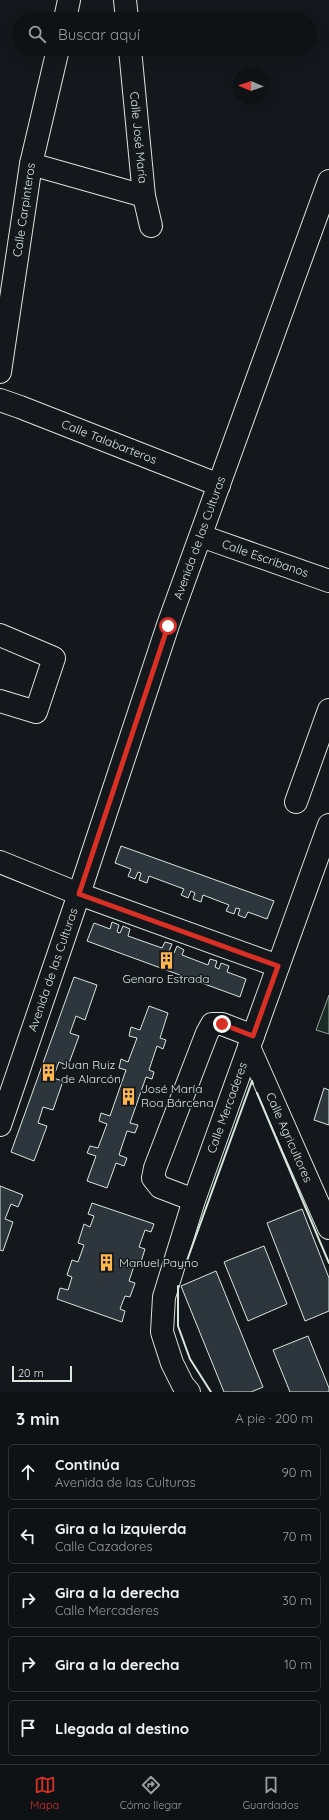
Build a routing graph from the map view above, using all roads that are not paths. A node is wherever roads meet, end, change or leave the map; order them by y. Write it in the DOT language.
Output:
graph roads {
  1 [pos="70,0"];
  2 [pos="125,0"];
  3 [pos="67,12"];
  4 [pos="126,12"];
  5 [pos="56,56"];
  6 [pos="131,56"];
  7 [pos="32,164"];
  8 [pos="329,181"];
  9 [pos="144,196"];
  10 [pos="151,226"];
  11 [pos="0,365"];
  12 [pos="0,372"];
  13 [pos="0,400"];
  14 [pos="218,485"];
  15 [pos="201,536"];
  16 [pos="329,581"];
  17 [pos="0,635"];
  18 [pos="0,701"];
  19 [pos="328,718"];
  20 [pos="296,802"];
  21 [pos="329,825"];
  22 [pos="0,862"];
  23 [pos="79,894"];
  24 [pos="278,966"];
  25 [pos="251,1041"];
  26 [pos="0,1125"];
  27 [pos="322,1193"];
  28 [pos="194,1200"];
  29 [pos="329,1228"];
  30 [pos="189,1392"];
  1 -- 3 [label="street"];
  2 -- 4 [label="street"];
  5 -- 7 [label="street, Calle Carpinteros"];
  6 -- 9 [label="street, Calle José María"];
  7 -- 9 [label="street"];
  7 -- 11 [label="street, Calle Carpinteros"];
  8 -- 14 [label="street, Avenida de las Culturas"];
  9 -- 10 [label="street, Calle José María"];
  11 -- 12 [label="street, Calle Carpinteros"];
  13 -- 14 [label="street, Calle Talabarteros"];
  14 -- 15 [label="street, Avenida de las Culturas"];
  15 -- 16 [label="street, Calle Escribanos"];
  15 -- 23 [label="street, Avenida de las Culturas"];
  17 -- 18 [label="street"];
  19 -- 20 [label="street"];
  21 -- 24 [label="street, Calle Mercaderes"];
  22 -- 23 [label="street"];
  23 -- 24 [label="street"];
  23 -- 26 [label="street, Avenida de las Culturas"];
  24 -- 25 [label="street, Calle Mercaderes"];
  25 -- 27 [label="street, Calle Agricultores"];
  25 -- 28 [label="street, Calle Mercaderes"];
  25 -- 28 [label="street"];
  27 -- 29 [label="street, Calle Agricultores"];
  28 -- 30 [label="street, Calle Mercaderes"];
}
